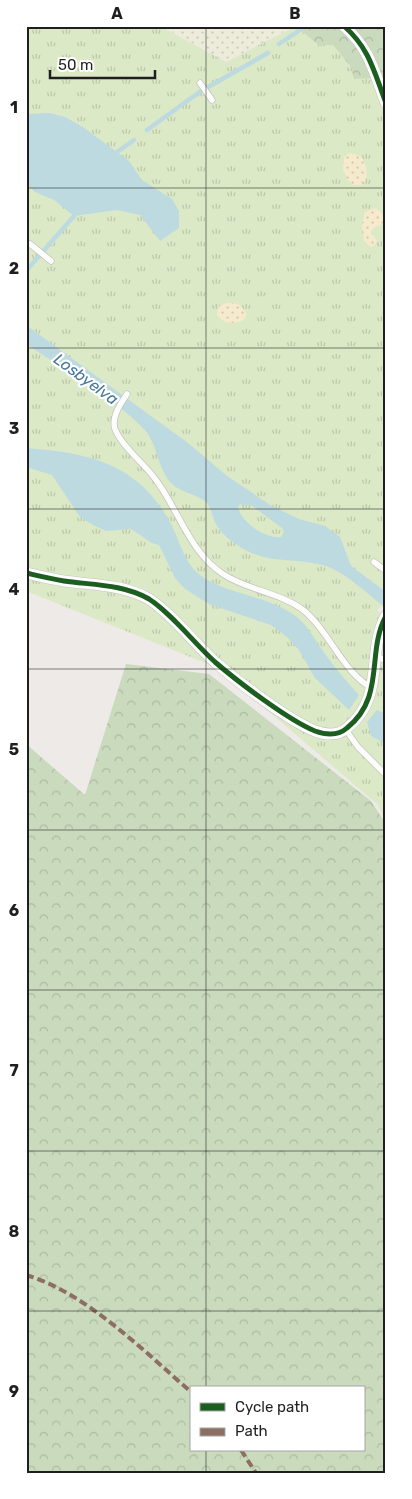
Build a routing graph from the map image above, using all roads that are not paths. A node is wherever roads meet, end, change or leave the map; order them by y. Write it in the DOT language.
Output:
graph roads {
  1 [pos="344,26"];
  2 [pos="200,83"];
  3 [pos="212,100"];
  4 [pos="386,103"];
  5 [pos="30,244"];
  6 [pos="50,261"];
  7 [pos="127,394"];
  8 [pos="374,562"];
  9 [pos="386,571"];
  10 [pos="26,573"];
  11 [pos="386,616"];
  12 [pos="381,659"];
  13 [pos="372,688"];
  14 [pos="346,730"];
  15 [pos="386,775"];
  1 -- 4 [label="street"];
  2 -- 3 [label="lane"];
  5 -- 6 [label="lane"];
  7 -- 13 [label="lane"];
  8 -- 9 [label="lane"];
  10 -- 14 [label="street"];
  11 -- 12 [label="street"];
  12 -- 13 [label="street"];
  13 -- 14 [label="street"];
  14 -- 15 [label="lane"];
}
